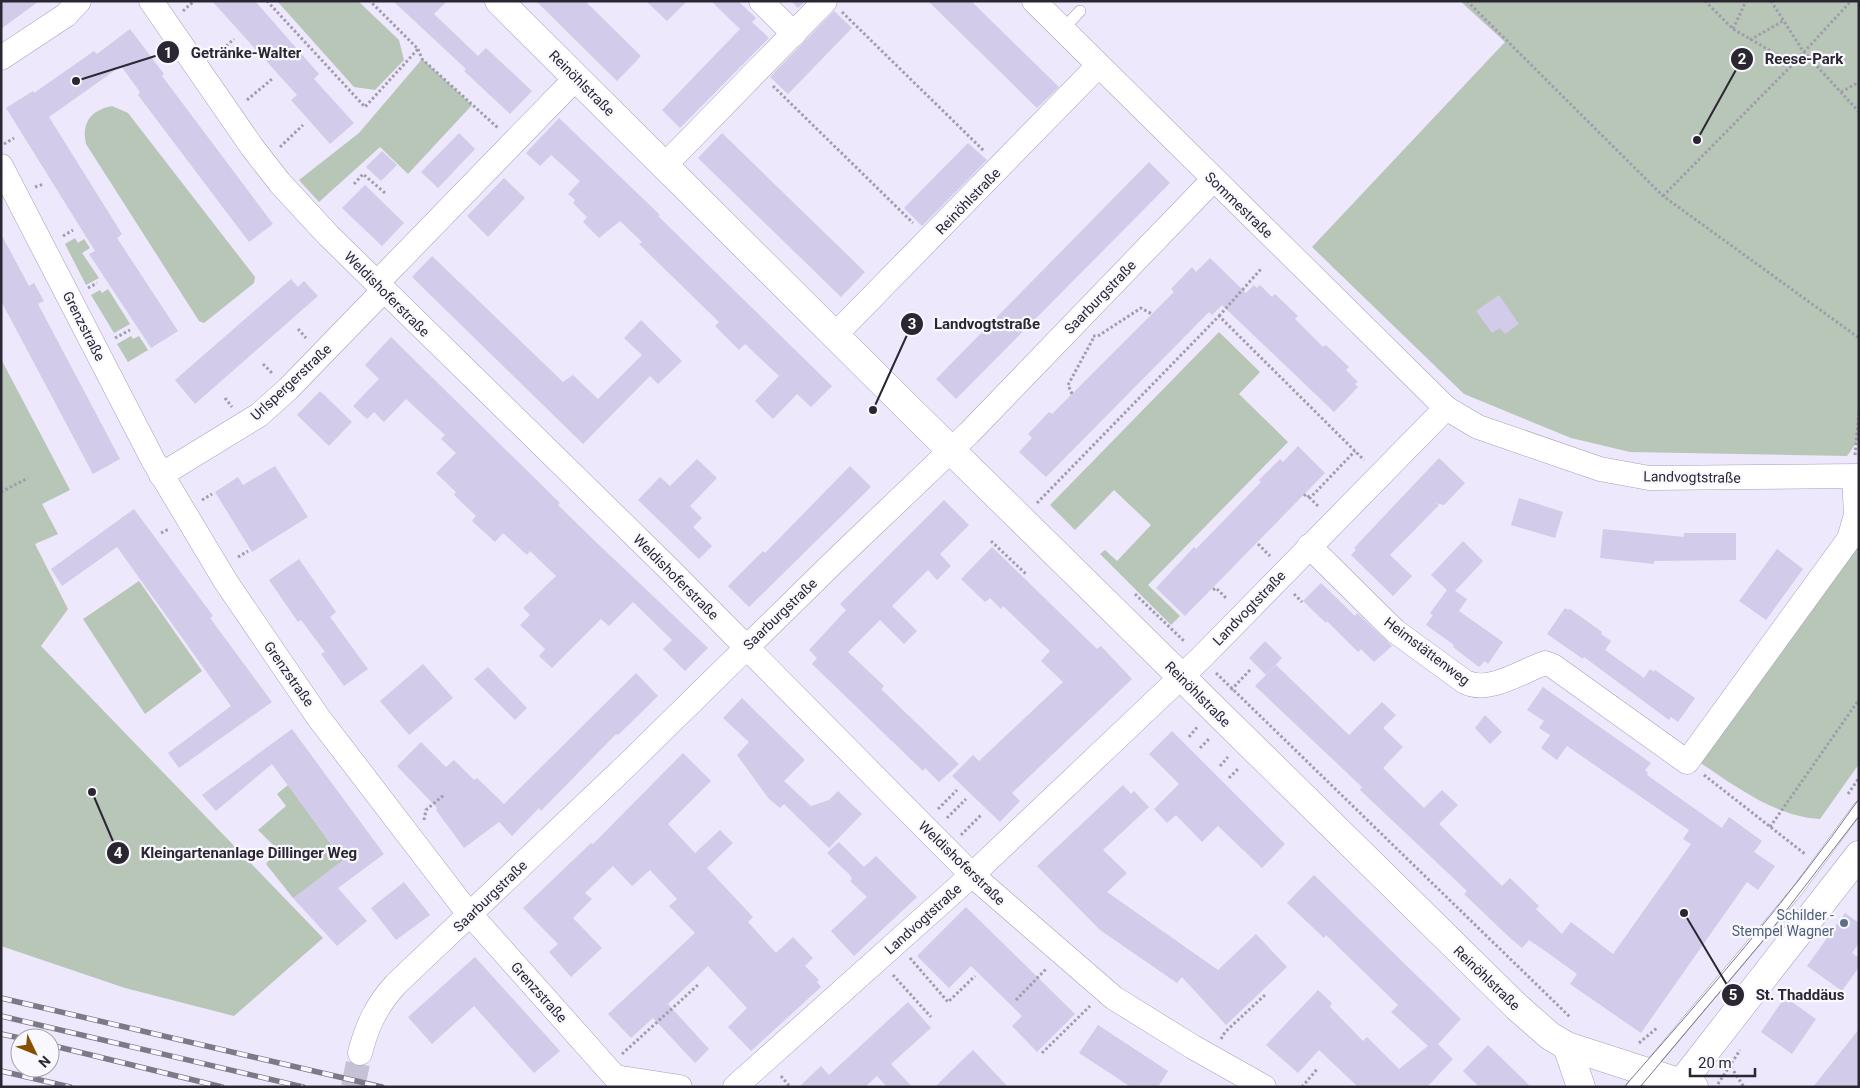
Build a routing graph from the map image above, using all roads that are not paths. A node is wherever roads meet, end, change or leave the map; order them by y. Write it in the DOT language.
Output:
graph roads {
  1 [pos="80,1"];
  2 [pos="151,1"];
  3 [pos="499,1"];
  4 [pos="761,1"];
  5 [pos="1034,1"];
  6 [pos="832,5"];
  7 [pos="1080,11"];
  8 [pos="1062,30"];
  9 [pos="794,34"];
  10 [pos="1,58"];
  11 [pos="1098,66"];
  12 [pos="577,77"];
  13 [pos="665,165"];
  14 [pos="1,166"];
  15 [pos="1213,180"];
  16 [pos="381,286"];
  17 [pos="836,334"];
  18 [pos="1446,408"];
  19 [pos="952,450"];
  20 [pos="161,475"];
  21 [pos="1856,476"];
  22 [pos="1309,546"];
  23 [pos="746,648"];
  24 [pos="1181,677"];
  25 [pos="1859,807"];
  26 [pos="1855,867"];
  27 [pos="972,875"];
  28 [pos="470,915"];
  29 [pos="1570,1034"];
  30 [pos="360,1053"];
  31 [pos="1639,1079"];
  32 [pos="1685,1085"];
  33 [pos="680,1087"];
  34 [pos="735,1087"];
  35 [pos="1264,1087"];
  36 [pos="1581,1087"];
  1 -- 10 [label="street"];
  2 -- 16 [label="street, Weldishoferstraße"];
  3 -- 12 [label="street, Reinöhlstraße"];
  4 -- 9 [label="street"];
  5 -- 8 [label="street, Sommestraße"];
  6 -- 9 [label="street"];
  7 -- 8 [label="lane"];
  8 -- 11 [label="street, Sommestraße"];
  9 -- 13 [label="street"];
  11 -- 15 [label="street, Sommestraße"];
  11 -- 17 [label="street, Reinöhlstraße"];
  12 -- 13 [label="street, Reinöhlstraße"];
  12 -- 16 [label="street, Urlspergerstraße"];
  13 -- 17 [label="street, Reinöhlstraße"];
  14 -- 20 [label="street, Grenzstraße"];
  15 -- 18 [label="street, Sommestraße"];
  15 -- 19 [label="street, Saarburgstraße"];
  16 -- 20 [label="street, Urlspergerstraße"];
  16 -- 23 [label="street, Weldishoferstraße"];
  17 -- 19 [label="street, Reinöhlstraße"];
  18 -- 21 [label="street, Landvogtstraße"];
  18 -- 22 [label="street, Landvogtstraße"];
  19 -- 23 [label="street, Saarburgstraße"];
  19 -- 24 [label="street, Reinöhlstraße"];
  20 -- 28 [label="street, Grenzstraße"];
  21 -- 22 [label="street, Heimstättenweg"];
  22 -- 24 [label="street, Landvogtstraße"];
  23 -- 27 [label="street, Weldishoferstraße"];
  23 -- 28 [label="street, Saarburgstraße"];
  24 -- 27 [label="street, Landvogtstraße"];
  24 -- 29 [label="street, Reinöhlstraße"];
  25 -- 31 [label="lane"];
  26 -- 32 [label="street"];
  27 -- 34 [label="street, Landvogtstraße"];
  27 -- 35 [label="street, Weldishoferstraße"];
  28 -- 30 [label="street, Saarburgstraße"];
  28 -- 33 [label="street, Grenzstraße"];
  29 -- 31 [label="street, Reinöhlstraße"];
  29 -- 36 [label="street"];
  31 -- 32 [label="street, Reinöhlstraße"];
}
